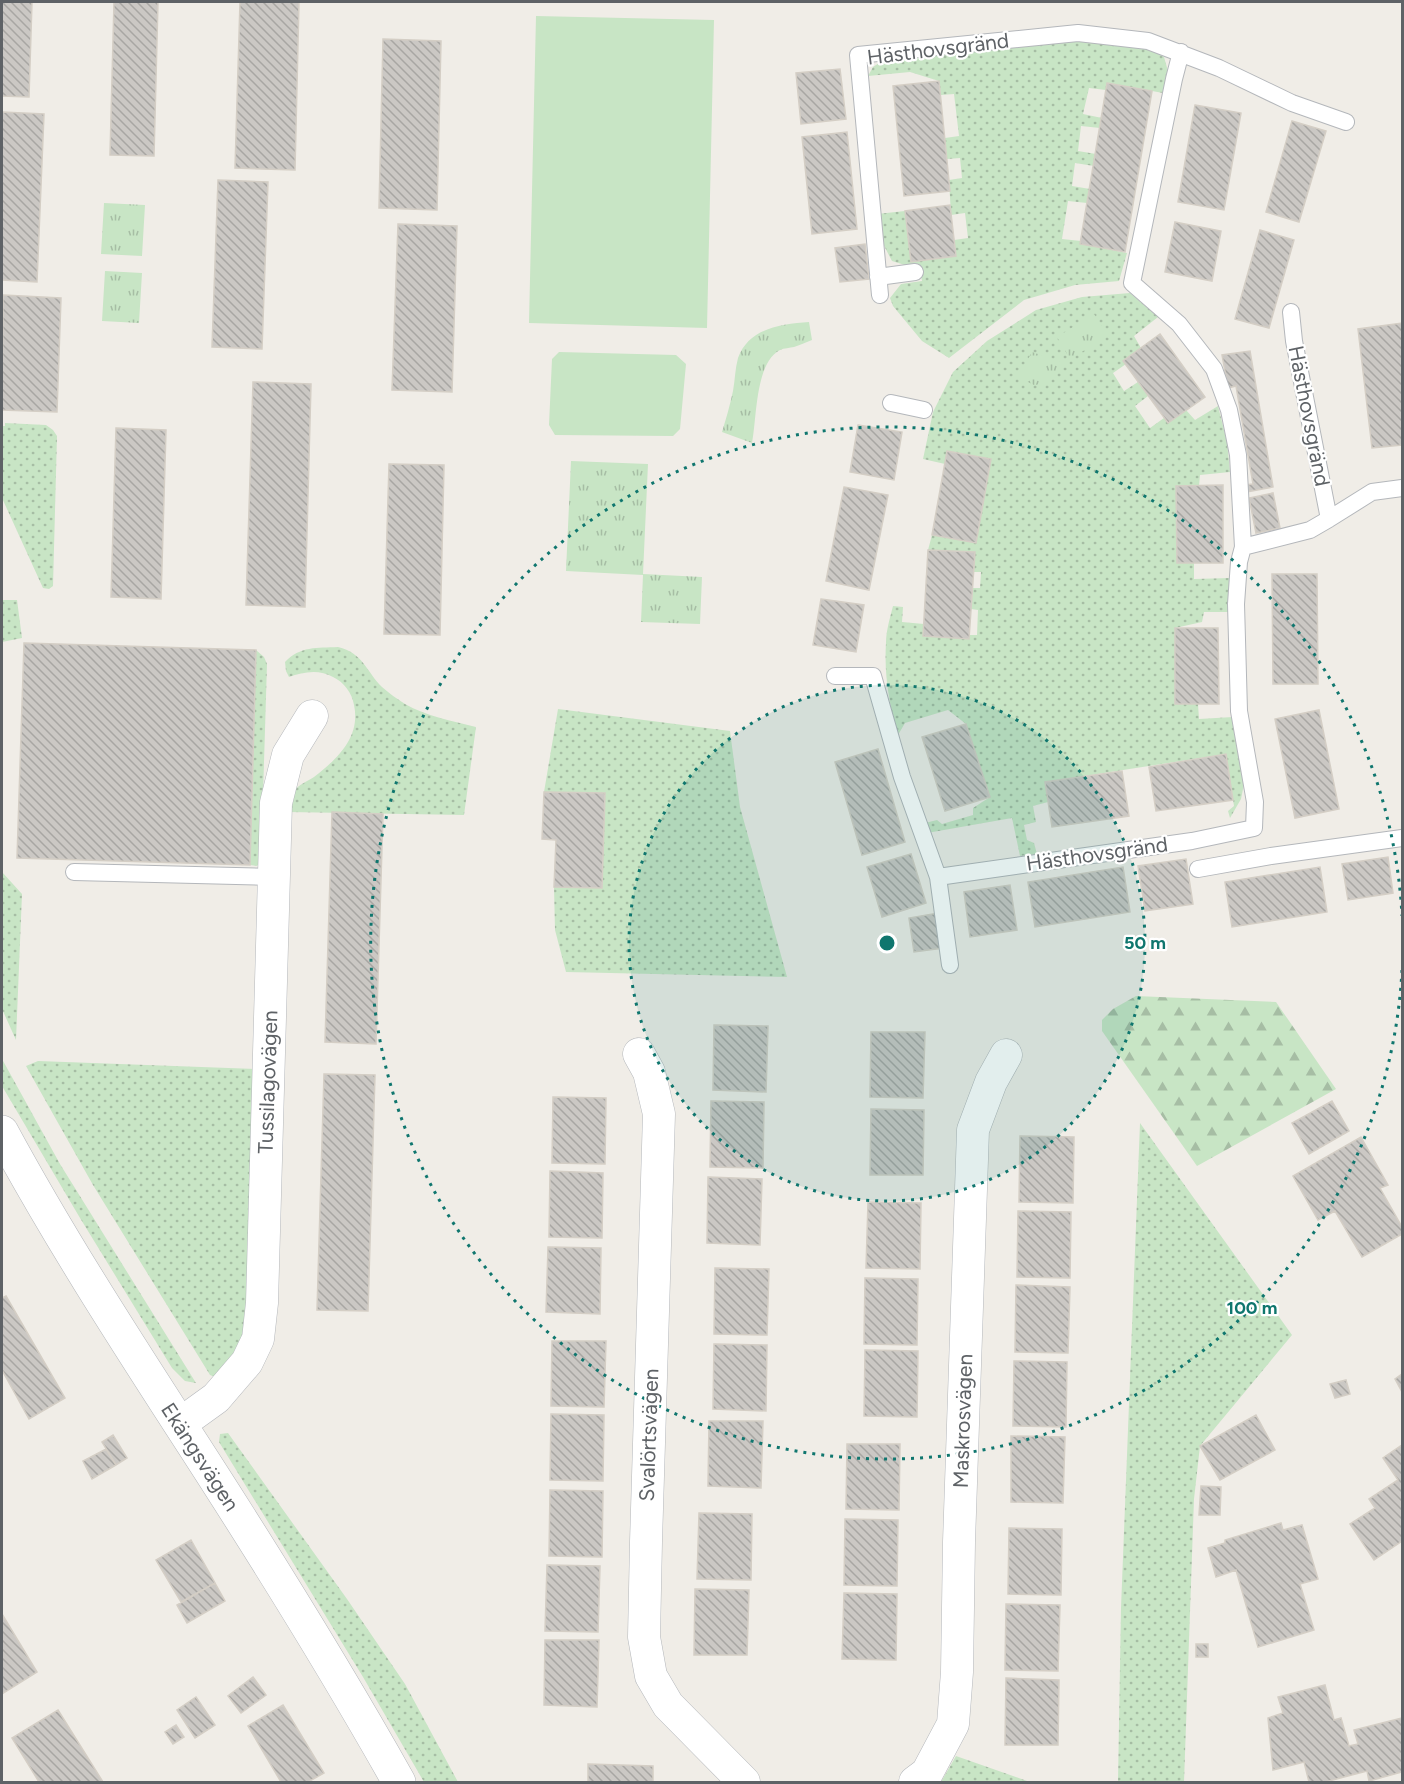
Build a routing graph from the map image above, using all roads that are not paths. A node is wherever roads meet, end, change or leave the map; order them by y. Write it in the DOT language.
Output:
graph roads {
  1 [pos="1181,52"];
  2 [pos="1346,123"];
  3 [pos="915,273"];
  4 [pos="878,277"];
  5 [pos="880,295"];
  6 [pos="1292,312"];
  7 [pos="891,403"];
  8 [pos="924,410"];
  9 [pos="1402,488"];
  10 [pos="1329,519"];
  11 [pos="1243,547"];
  12 [pos="835,676"];
  13 [pos="312,716"];
  14 [pos="1254,828"];
  15 [pos="1402,838"];
  16 [pos="1272,855"];
  17 [pos="1198,869"];
  18 [pos="74,872"];
  19 [pos="274,877"];
  20 [pos="938,877"];
  21 [pos="950,965"];
  22 [pos="639,1054"];
  23 [pos="1006,1055"];
  24 [pos="2,1131"];
  25 [pos="180,1424"];
  26 [pos="399,1782"];
  27 [pos="744,1782"];
  28 [pos="915,1782"];
  1 -- 2 [label="lane, Hästhovsgränd"];
  1 -- 4 [label="lane, Hästhovsgränd"];
  1 -- 11 [label="lane"];
  3 -- 4 [label="lane"];
  4 -- 5 [label="lane, Hästhovsgränd"];
  6 -- 10 [label="lane, Hästhovsgränd"];
  7 -- 8 [label="lane"];
  9 -- 10 [label="lane, Hästhovsgränd"];
  10 -- 11 [label="lane, Hästhovsgränd"];
  11 -- 14 [label="lane"];
  12 -- 20 [label="lane"];
  13 -- 19 [label="street, Tussilagovägen"];
  14 -- 16 [label="lane"];
  14 -- 20 [label="lane, Hästhovsgränd"];
  15 -- 16 [label="lane, Hästhovsgränd"];
  16 -- 17 [label="lane, Hästhovsgränd"];
  18 -- 19 [label="lane"];
  19 -- 25 [label="street, Tussilagovägen"];
  20 -- 21 [label="lane"];
  22 -- 27 [label="street, Svalörtsvägen"];
  23 -- 28 [label="street, Maskrosvägen"];
  24 -- 25 [label="street, Ekängsvägen"];
  25 -- 26 [label="street, Ekängsvägen"];
}
